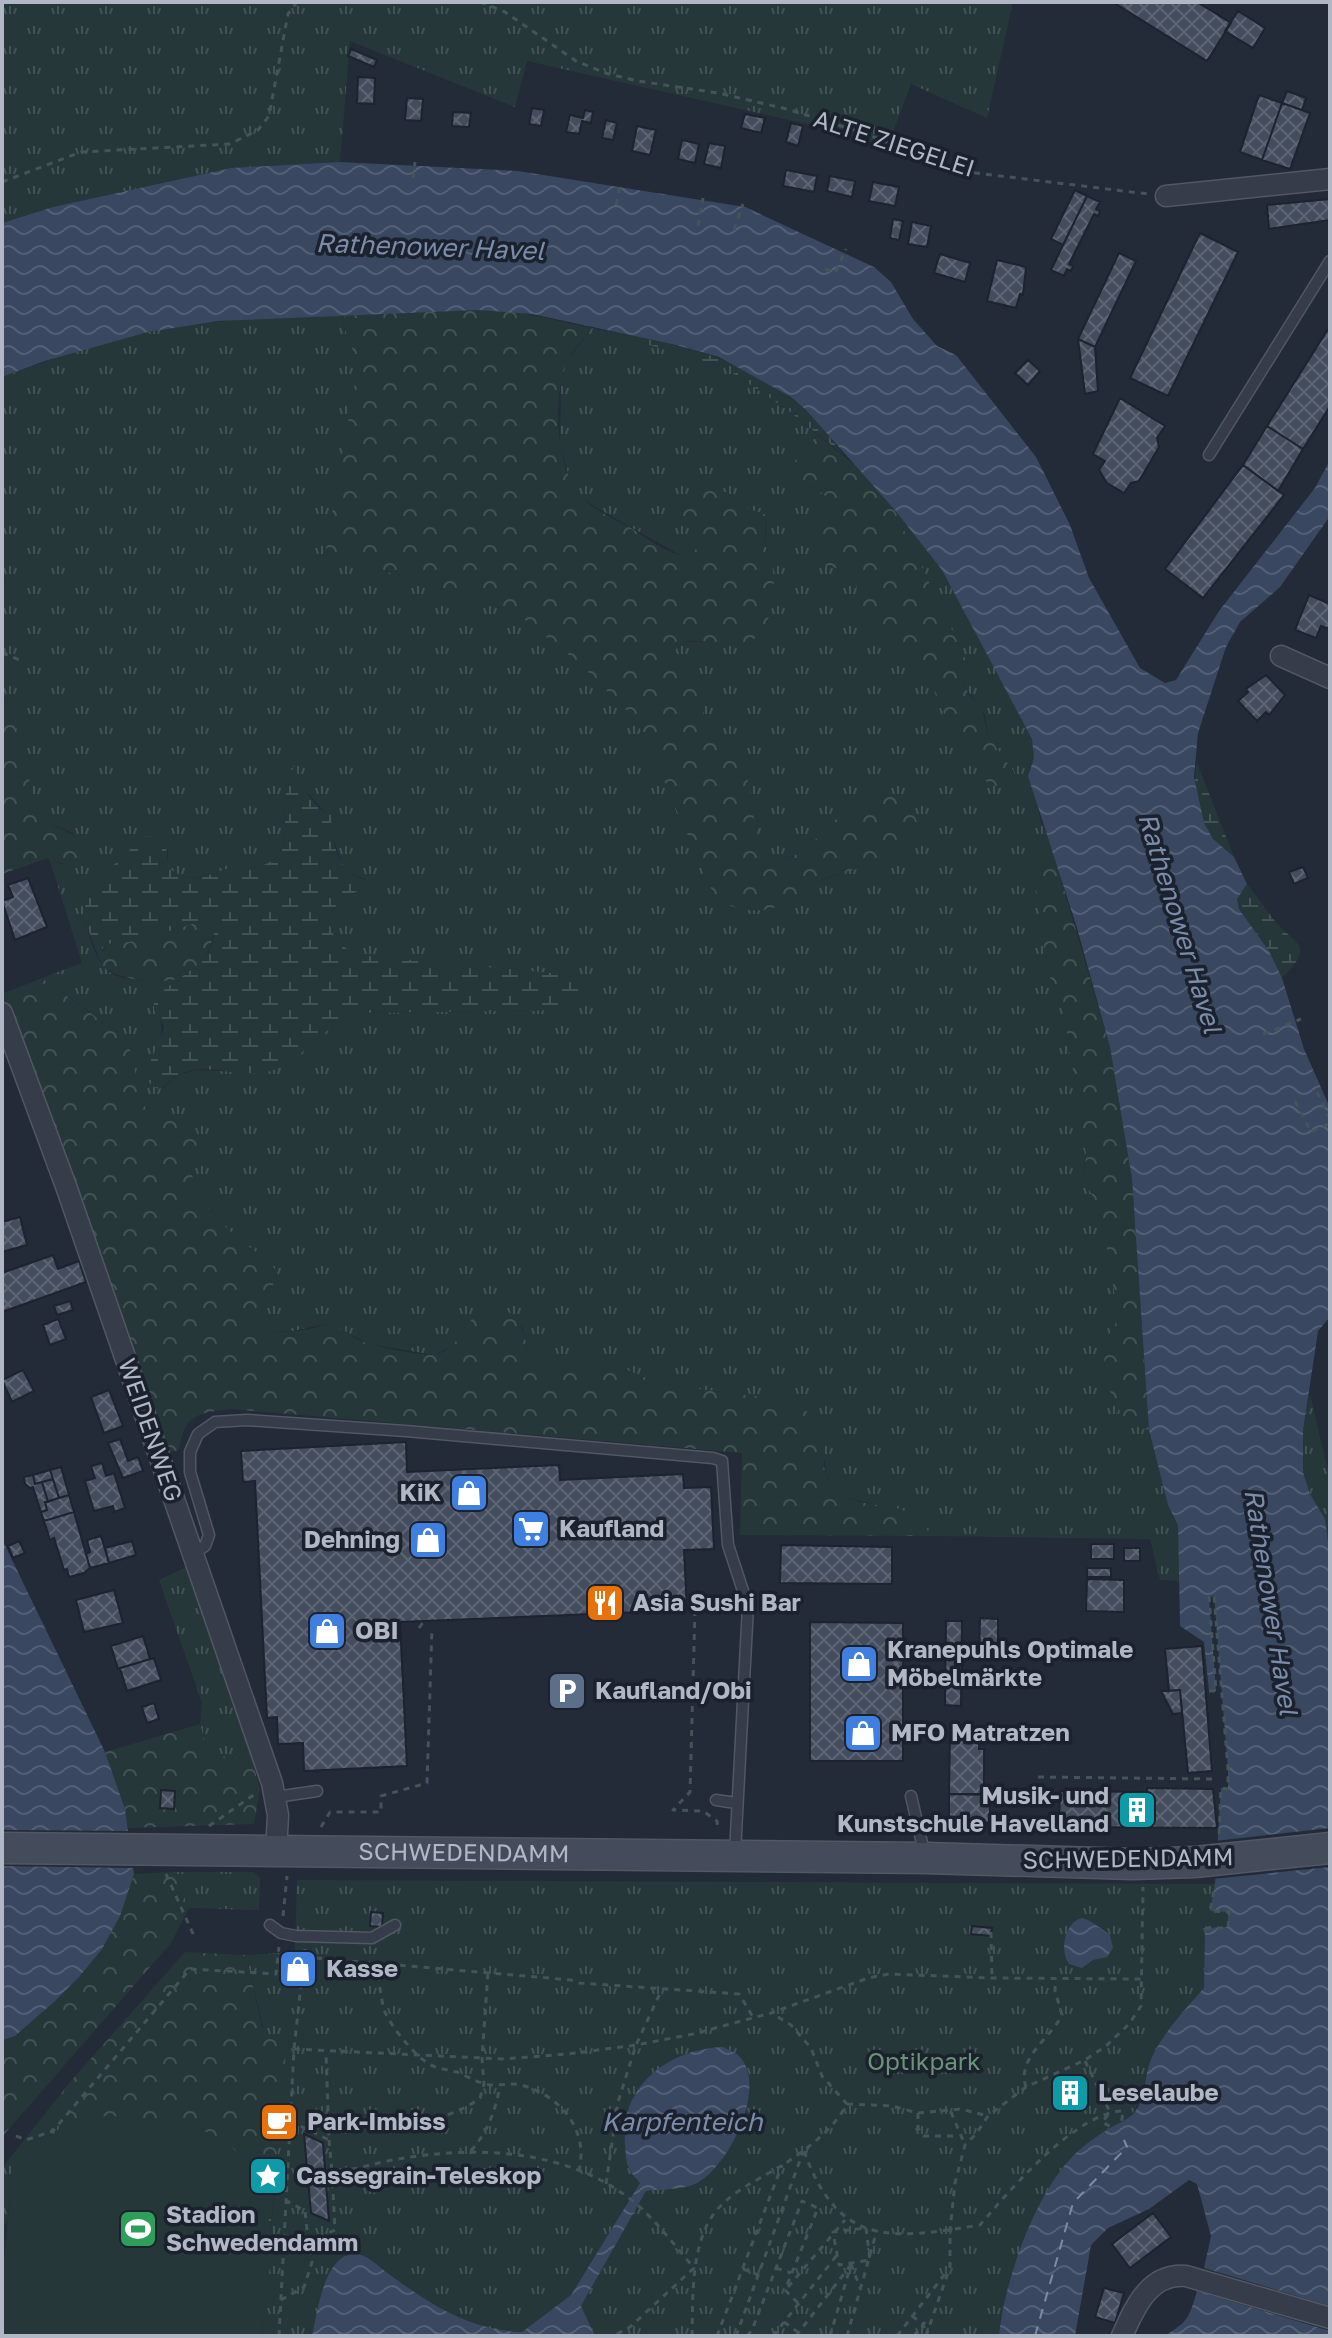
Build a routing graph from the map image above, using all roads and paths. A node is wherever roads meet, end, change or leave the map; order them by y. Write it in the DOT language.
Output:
graph roads {
  1 [pos="297,2"];
  2 [pos="480,2"];
  3 [pos="415,162"];
  4 [pos="413,178"];
  5 [pos="1330,179"];
  6 [pos="2,182"];
  7 [pos="620,185"];
  8 [pos="1166,196"];
  9 [pos="703,198"];
  10 [pos="743,204"];
  11 [pos="616,205"];
  12 [pos="698,226"];
  13 [pos="734,230"];
  14 [pos="846,249"];
  15 [pos="1330,261"];
  16 [pos="825,269"];
  17 [pos="1209,455"];
  18 [pos="2,653"];
  19 [pos="1281,656"];
  20 [pos="20,660"];
  21 [pos="1330,678"];
  22 [pos="2,1013"];
  23 [pos="1301,1019"];
  24 [pos="1263,1034"];
  25 [pos="1317,1092"];
  26 [pos="1295,1101"];
  27 [pos="1330,1104"];
  28 [pos="1324,1107"];
  29 [pos="1330,1121"];
  30 [pos="192,1555"];
  31 [pos="695,1610"];
  32 [pos="424,1621"];
  33 [pos="419,1628"];
  34 [pos="432,1628"];
  35 [pos="1209,1691"];
  36 [pos="1038,1777"];
  37 [pos="1213,1779"];
  38 [pos="274,1790"];
  39 [pos="317,1791"];
  40 [pos="911,1796"];
  41 [pos="716,1800"];
  42 [pos="736,1803"];
  43 [pos="317,1832"];
  44 [pos="1219,1840"];
  45 [pos="726,1843"];
  46 [pos="2,1848"];
  47 [pos="1330,1848"];
  48 [pos="165,1850"];
  49 [pos="201,1850"];
  50 [pos="276,1851"];
  51 [pos="926,1858"];
  52 [pos="1215,1884"];
  53 [pos="1143,1885"];
  54 [pos="270,1925"];
  55 [pos="395,1925"];
  56 [pos="1205,1928"];
  57 [pos="991,1932"];
  58 [pos="194,1936"];
  59 [pos="306,1936"];
  60 [pos="304,1957"];
  61 [pos="378,1963"];
  62 [pos="190,1969"];
  63 [pos="488,1972"];
  64 [pos="992,1978"];
  65 [pos="1055,1978"];
  66 [pos="1141,1979"];
  67 [pos="662,1989"];
  68 [pos="771,2013"];
  69 [pos="753,2018"];
  70 [pos="636,2045"];
  71 [pos="294,2049"];
  72 [pos="326,2051"];
  73 [pos="418,2056"];
  74 [pos="482,2058"];
  75 [pos="1085,2060"];
  76 [pos="484,2084"];
  77 [pos="500,2086"];
  78 [pos="1026,2087"];
  79 [pos="847,2104"];
  80 [pos="951,2111"];
  81 [pos="1110,2112"];
  82 [pos="918,2113"];
  83 [pos="988,2116"];
  84 [pos="290,2121"];
  85 [pos="329,2127"];
  86 [pos="1121,2127"];
  87 [pos="1115,2129"];
  88 [pos="16,2136"];
  89 [pos="959,2136"];
  90 [pos="329,2140"];
  91 [pos="965,2145"];
  92 [pos="471,2151"];
  93 [pos="804,2151"];
  94 [pos="782,2165"];
  95 [pos="579,2170"];
  96 [pos="332,2172"];
  97 [pos="606,2185"];
  98 [pos="285,2200"];
  99 [pos="846,2218"];
  100 [pos="866,2228"];
  101 [pos="877,2230"];
  102 [pos="950,2230"];
  103 [pos="833,2232"];
  104 [pos="309,2241"];
  105 [pos="837,2255"];
  106 [pos="870,2260"];
  107 [pos="851,2264"];
  108 [pos="950,2267"];
  109 [pos="694,2268"];
  110 [pos="776,2268"];
  111 [pos="743,2269"];
  112 [pos="792,2273"];
  113 [pos="758,2275"];
  114 [pos="785,2290"];
  115 [pos="861,2290"];
  116 [pos="281,2300"];
  117 [pos="798,2303"];
  118 [pos="932,2314"];
  119 [pos="912,2316"];
  120 [pos="1330,2318"];
  121 [pos="784,2322"];
  122 [pos="923,2324"];
  123 [pos="798,2334"];
  124 [pos="926,2335"];
  125 [pos="279,2336"];
  126 [pos="613,2336"];
  127 [pos="692,2336"];
  128 [pos="717,2336"];
  129 [pos="736,2336"];
  130 [pos="747,2336"];
  131 [pos="773,2336"];
  132 [pos="830,2336"];
  133 [pos="847,2336"];
  134 [pos="897,2336"];
  135 [pos="914,2336"];
  136 [pos="1122,2336"];
  1 -- 6 [label="path"];
  2 -- 8 [label="path, ALTE ZIEGELEI"];
  3 -- 4 [label="path"];
  5 -- 8 [label="street"];
  7 -- 11 [label="path"];
  9 -- 12 [label="path"];
  10 -- 13 [label="path"];
  14 -- 16 [label="path"];
  15 -- 17 [label="lane"];
  18 -- 20 [label="path"];
  19 -- 21 [label="street"];
  22 -- 30 [label="street, WEIDENWEG"];
  23 -- 24 [label="path"];
  25 -- 28 [label="path"];
  26 -- 29 [label="path"];
  27 -- 28 [label="path"];
  28 -- 29 [label="path"];
  30 -- 38 [label="street, WEIDENWEG"];
  30 -- 42 [label="lane"];
  31 -- 45 [label="path"];
  32 -- 33 [label="path"];
  34 -- 43 [label="path"];
  35 -- 44 [label="path"];
  36 -- 37 [label="path"];
  38 -- 39 [label="lane"];
  38 -- 49 [label="path"];
  38 -- 50 [label="street, WEIDENWEG"];
  40 -- 51 [label="lane"];
  41 -- 42 [label="lane"];
  42 -- 45 [label="lane"];
  45 -- 50 [label="main road, SCHWEDENDAMM"];
  45 -- 51 [label="main road, SCHWEDENDAMM"];
  46 -- 48 [label="main road, SCHWEDENDAMM"];
  47 -- 51 [label="main road, SCHWEDENDAMM, bridge"];
  48 -- 49 [label="main road, SCHWEDENDAMM"];
  48 -- 58 [label="path"];
  49 -- 50 [label="main road, SCHWEDENDAMM"];
  52 -- 56 [label="path"];
  53 -- 66 [label="path"];
  54 -- 59 [label="lane"];
  55 -- 59 [label="lane"];
  57 -- 64 [label="path"];
  59 -- 60 [label="path"];
  60 -- 61 [label="path"];
  60 -- 71 [label="path"];
  61 -- 63 [label="path"];
  61 -- 73 [label="path"];
  62 -- 88 [label="path"];
  63 -- 67 [label="path"];
  63 -- 74 [label="path"];
  64 -- 65 [label="path"];
  64 -- 68 [label="path"];
  65 -- 66 [label="path"];
  65 -- 78 [label="path"];
  66 -- 75 [label="path"];
  67 -- 69 [label="path"];
  67 -- 70 [label="path"];
  68 -- 69 [label="path"];
  68 -- 79 [label="path"];
  69 -- 70 [label="path"];
  70 -- 74 [label="path"];
  70 -- 97 [label="path"];
  71 -- 72 [label="path"];
  71 -- 84 [label="path"];
  72 -- 73 [label="path"];
  72 -- 85 [label="path"];
  73 -- 74 [label="path"];
  73 -- 76 [label="path"];
  74 -- 76 [label="path"];
  75 -- 78 [label="path"];
  75 -- 81 [label="path"];
  76 -- 77 [label="path"];
  76 -- 85 [label="path"];
  77 -- 92 [label="path"];
  77 -- 95 [label="path"];
  78 -- 83 [label="path"];
  79 -- 82 [label="path"];
  79 -- 93 [label="path"];
  80 -- 82 [label="path"];
  80 -- 83 [label="path"];
  80 -- 89 [label="path"];
  81 -- 86 [label="path"];
  81 -- 87 [label="path"];
  81 -- 102 [label="path"];
  82 -- 89 [label="path"];
  83 -- 91 [label="path"];
  84 -- 90 [label="path"];
  84 -- 98 [label="path"];
  85 -- 90 [label="path"];
  89 -- 91 [label="path"];
  90 -- 96 [label="path"];
  91 -- 102 [label="path"];
  92 -- 95 [label="path"];
  92 -- 96 [label="path"];
  93 -- 94 [label="path"];
  93 -- 99 [label="path"];
  93 -- 113 [label="path"];
  94 -- 109 [label="path"];
  94 -- 111 [label="path"];
  95 -- 97 [label="path"];
  96 -- 104 [label="path"];
  97 -- 109 [label="path"];
  98 -- 104 [label="path"];
  98 -- 116 [label="path"];
  99 -- 100 [label="path"];
  99 -- 103 [label="path"];
  100 -- 101 [label="path"];
  100 -- 103 [label="path"];
  100 -- 106 [label="path"];
  101 -- 102 [label="path"];
  101 -- 106 [label="path"];
  102 -- 108 [label="path"];
  103 -- 105 [label="path"];
  103 -- 114 [label="path"];
  104 -- 116 [label="path"];
  105 -- 107 [label="path"];
  105 -- 117 [label="path"];
  106 -- 107 [label="path"];
  106 -- 115 [label="path"];
  107 -- 115 [label="path"];
  107 -- 123 [label="path"];
  107 -- 132 [label="path"];
  108 -- 118 [label="path"];
  108 -- 119 [label="path"];
  109 -- 126 [label="path"];
  109 -- 127 [label="path"];
  110 -- 112 [label="path"];
  110 -- 112 [label="path"];
  110 -- 130 [label="path"];
  111 -- 113 [label="path"];
  111 -- 128 [label="path"];
  112 -- 114 [label="path"];
  113 -- 129 [label="path"];
  114 -- 117 [label="path"];
  115 -- 133 [label="path"];
  116 -- 125 [label="path"];
  117 -- 121 [label="path"];
  118 -- 122 [label="path"];
  118 -- 124 [label="path"];
  119 -- 122 [label="path"];
  119 -- 134 [label="path"];
  120 -- 136 [label="street"];
  121 -- 123 [label="path"];
  121 -- 131 [label="path"];
  122 -- 124 [label="path"];
  122 -- 135 [label="path"];
}
